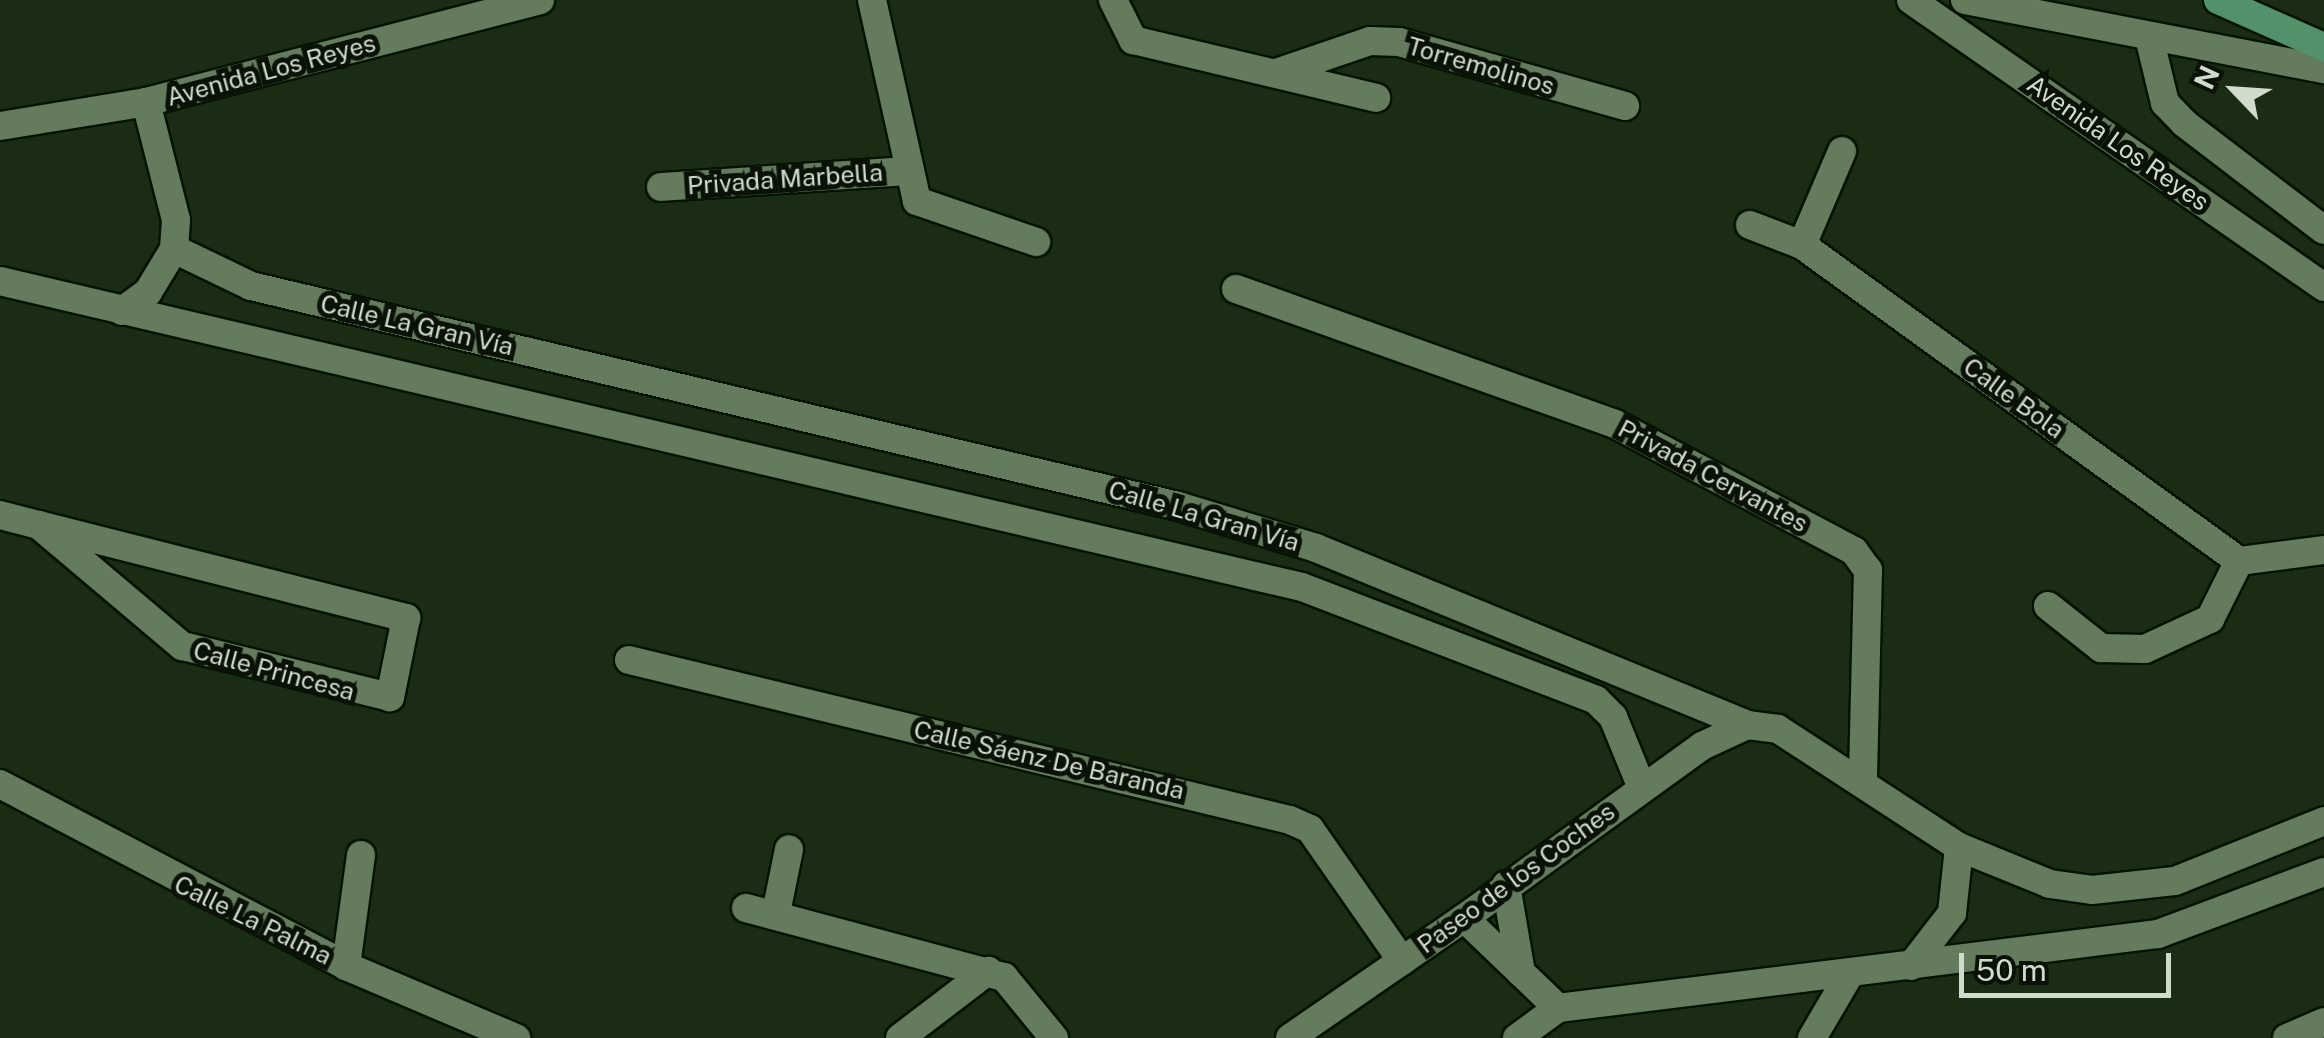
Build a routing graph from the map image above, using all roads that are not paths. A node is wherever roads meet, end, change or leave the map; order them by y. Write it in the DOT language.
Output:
graph roads {
  1 [pos="540,0"];
  2 [pos="872,0"];
  3 [pos="1113,0"];
  4 [pos="1911,0"];
  5 [pos="1965,0"];
  6 [pos="2218,0"];
  7 [pos="2150,40"];
  8 [pos="2324,47"];
  9 [pos="2324,68"];
  10 [pos="1280,72"];
  11 [pos="1376,98"];
  12 [pos="146,102"];
  13 [pos="1625,106"];
  14 [pos="0,126"];
  15 [pos="1842,151"];
  16 [pos="909,171"];
  17 [pos="661,187"];
  18 [pos="1750,225"];
  19 [pos="2324,230"];
  20 [pos="1036,242"];
  21 [pos="1802,245"];
  22 [pos="174,248"];
  23 [pos="0,281"];
  24 [pos="2324,287"];
  25 [pos="1236,289"];
  26 [pos="122,311"];
  27 [pos="0,515"];
  28 [pos="39,524"];
  29 [pos="2324,550"];
  30 [pos="2239,561"];
  31 [pos="2048,606"];
  32 [pos="629,660"];
  33 [pos="1747,726"];
  34 [pos="1863,778"];
  35 [pos="0,784"];
  36 [pos="1642,788"];
  37 [pos="2324,821"];
  38 [pos="1959,847"];
  39 [pos="789,849"];
  40 [pos="361,855"];
  41 [pos="2324,872"];
  42 [pos="1506,885"];
  43 [pos="746,908"];
  44 [pos="776,913"];
  45 [pos="1464,918"];
  46 [pos="1402,961"];
  47 [pos="346,966"];
  48 [pos="1911,966"];
  49 [pos="988,971"];
  50 [pos="1521,973"];
  51 [pos="1848,977"];
  52 [pos="1558,1008"];
  53 [pos="2324,1022"];
  54 [pos="516,1038"];
  55 [pos="900,1038"];
  56 [pos="1054,1038"];
  57 [pos="1290,1038"];
  58 [pos="1517,1038"];
  59 [pos="1812,1038"];
  60 [pos="2286,1038"];
  1 -- 12 [label="street, Avenida Los Reyes"];
  2 -- 16 [label="street, Privada Marbella"];
  3 -- 10 [label="street"];
  4 -- 24 [label="street, Avenida Los Reyes"];
  5 -- 7 [label="street"];
  6 -- 8 [label="main road"];
  7 -- 9 [label="street"];
  7 -- 19 [label="street, Avenida Los Reyes"];
  10 -- 11 [label="street"];
  10 -- 13 [label="street, Torremolinos"];
  12 -- 14 [label="street, Avenida Los Reyes"];
  12 -- 22 [label="street"];
  15 -- 21 [label="street"];
  16 -- 17 [label="street, Privada Marbella"];
  16 -- 20 [label="street, Privada Marbella"];
  18 -- 21 [label="street, Calle Bola"];
  21 -- 30 [label="street, Calle Bola"];
  22 -- 26 [label="street"];
  22 -- 33 [label="street, Calle La Gran Vía"];
  23 -- 26 [label="street, Calle La Gran Vía"];
  25 -- 34 [label="street, Privada Cervantes"];
  26 -- 36 [label="street, Calle La Gran Vía"];
  27 -- 28 [label="street, Calle Princesa"];
  28 -- 28 [label="street, Calle Princesa"];
  29 -- 30 [label="street"];
  30 -- 31 [label="street"];
  32 -- 46 [label="street, Calle Sáenz De Baranda"];
  33 -- 34 [label="street, Calle La Gran Vía"];
  33 -- 36 [label="street, Paseo de los Coches"];
  34 -- 38 [label="street, Calle La Gran Vía"];
  35 -- 47 [label="street, Calle La Palma"];
  36 -- 42 [label="street, Paseo de los Coches"];
  37 -- 38 [label="street, Calle La Gran Vía"];
  38 -- 48 [label="street"];
  39 -- 44 [label="street"];
  40 -- 47 [label="street"];
  41 -- 48 [label="street"];
  42 -- 45 [label="street, Paseo de los Coches"];
  42 -- 50 [label="street"];
  43 -- 44 [label="street"];
  44 -- 49 [label="street"];
  45 -- 46 [label="street, Paseo de los Coches"];
  45 -- 50 [label="street"];
  46 -- 57 [label="street, Paseo de los Coches"];
  47 -- 54 [label="street, Calle La Palma"];
  48 -- 51 [label="street"];
  49 -- 55 [label="street"];
  49 -- 56 [label="street"];
  50 -- 52 [label="street"];
  51 -- 52 [label="street"];
  51 -- 59 [label="street"];
  52 -- 58 [label="street"];
  53 -- 60 [label="street"];
}
